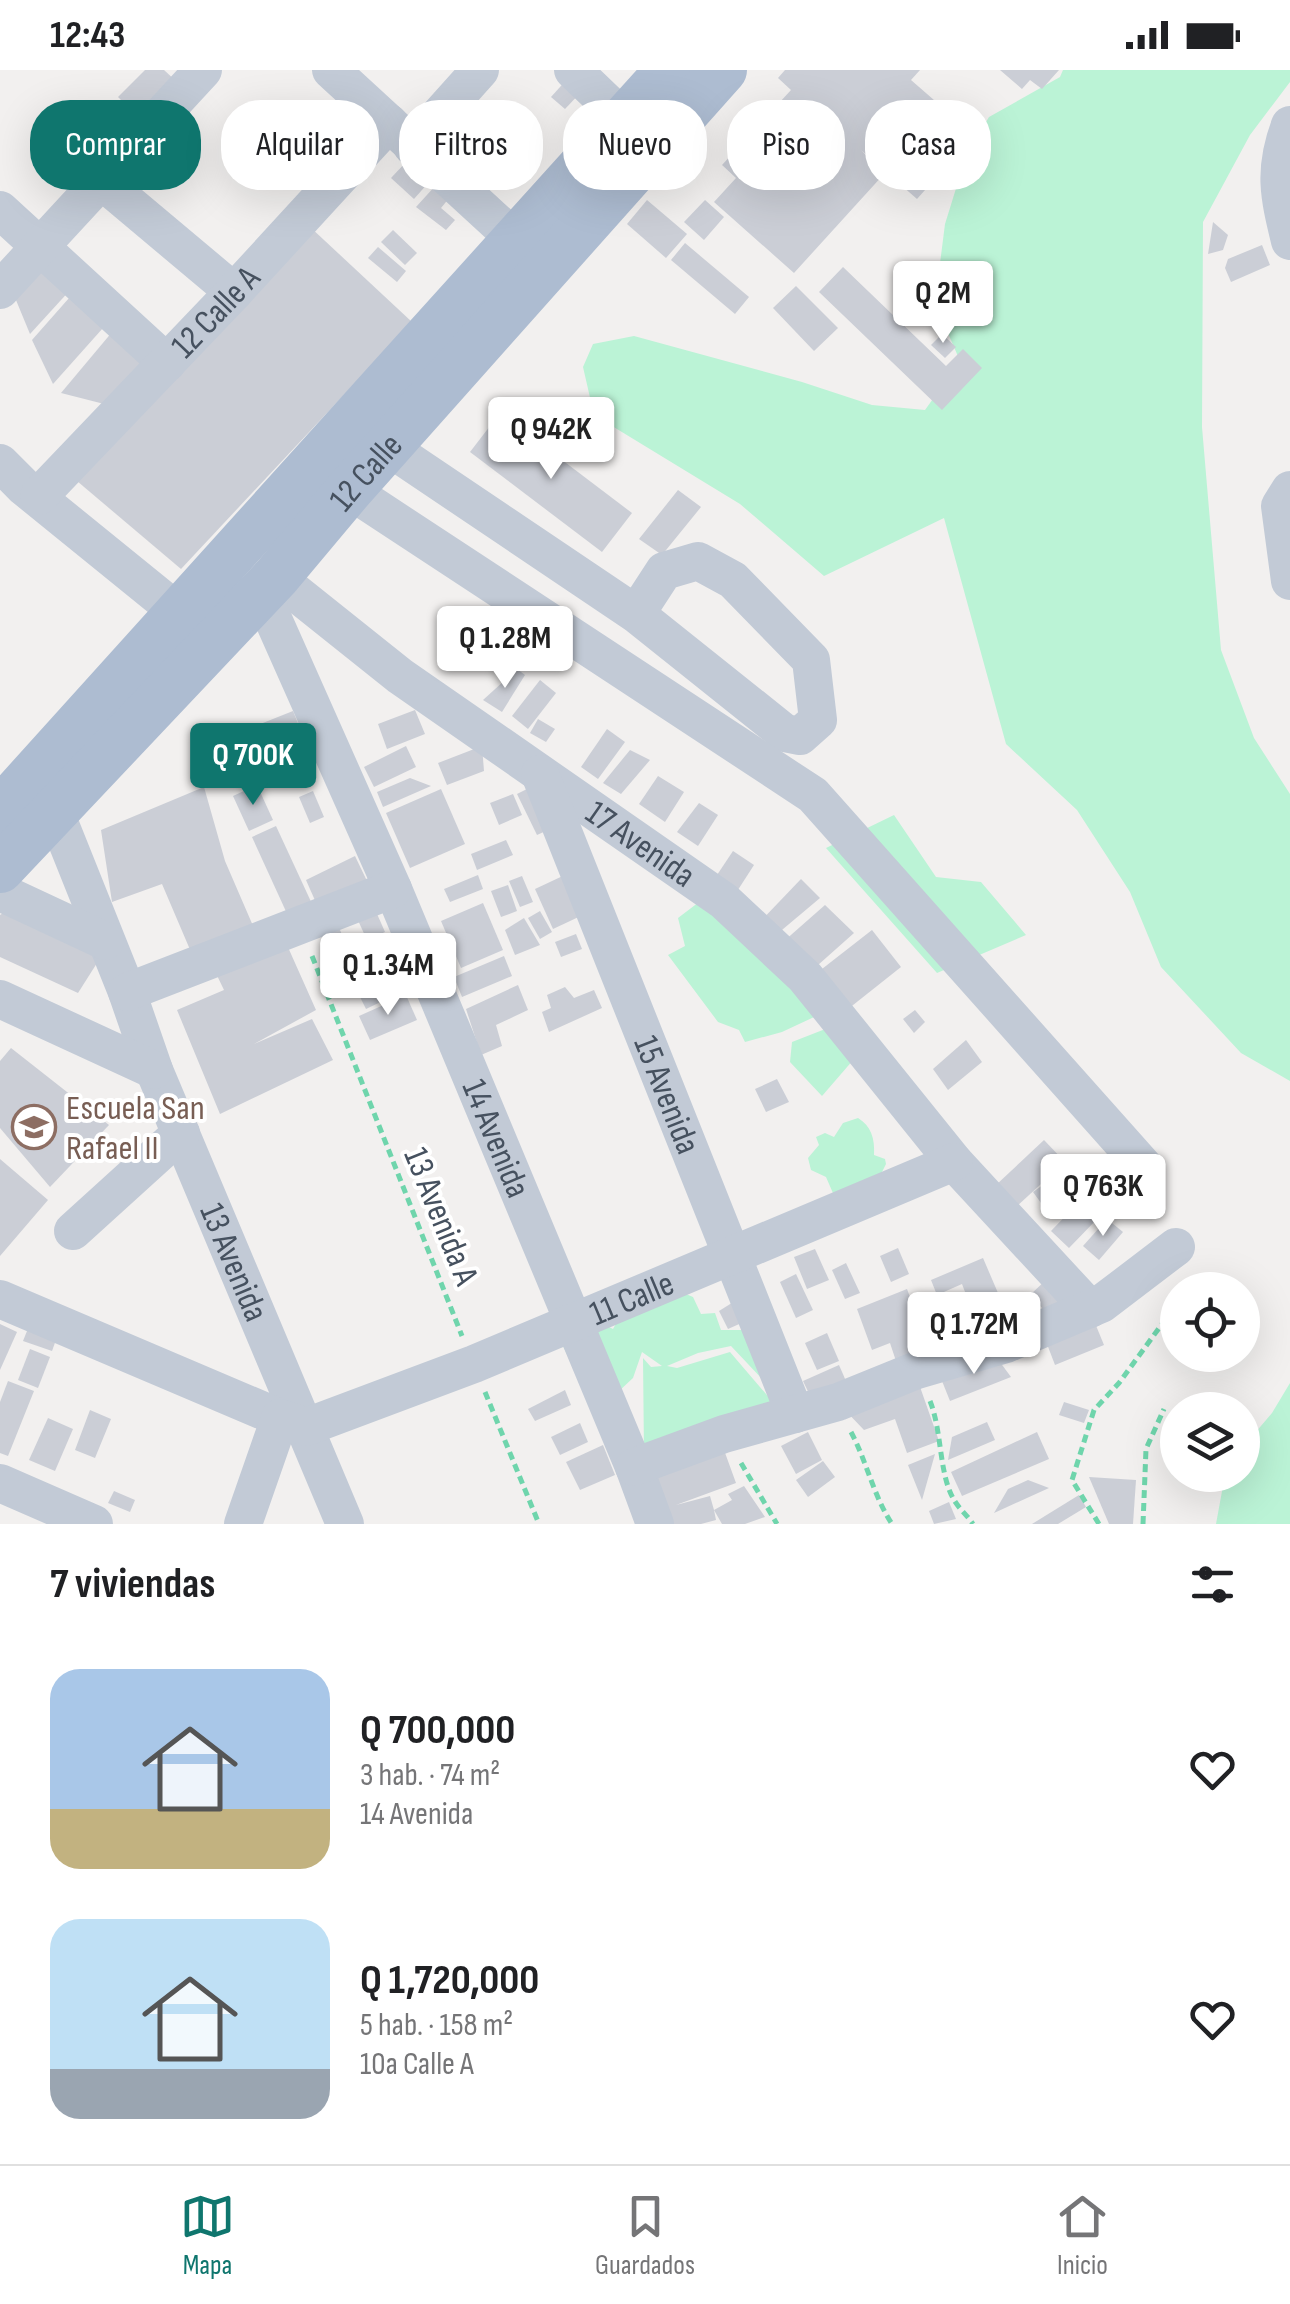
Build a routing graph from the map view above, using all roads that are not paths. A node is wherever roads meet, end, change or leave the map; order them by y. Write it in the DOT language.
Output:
graph roads {
  1 [pos="203,70"];
  2 [pos="331,70"];
  3 [pos="480,70"];
  4 [pos="573,70"];
  5 [pos="669,70"];
  6 [pos="723,70"];
  7 [pos="176,100"];
  8 [pos="442,100"];
  9 [pos="604,100"];
  10 [pos="642,100"];
  11 [pos="1290,125"];
  12 [pos="399,133"];
  13 [pos="399,135"];
  14 [pos="563,188"];
  15 [pos="94,190"];
  16 [pos="112,190"];
  17 [pos="461,190"];
  18 [pos="0,210"];
  19 [pos="516,240"];
  20 [pos="1290,240"];
  21 [pos="40,247"];
  22 [pos="0,290"];
  23 [pos="234,292"];
  24 [pos="167,363"];
  25 [pos="388,446"];
  26 [pos="16,490"];
  27 [pos="349,490"];
  28 [pos="1286,500"];
  29 [pos="1290,581"];
  30 [pos="268,585"];
  31 [pos="178,612"];
  32 [pos="636,614"];
  33 [pos="540,774"];
  34 [pos="26,802"];
  35 [pos="0,869"];
  36 [pos="393,889"];
  37 [pos="0,892"];
  38 [pos="104,940"];
  39 [pos="127,992"];
  40 [pos="0,999"];
  41 [pos="154,1070"];
  42 [pos="180,1133"];
  43 [pos="954,1162"];
  44 [pos="1144,1168"];
  45 [pos="73,1232"];
  46 [pos="1176,1248"];
  47 [pos="729,1254"];
  48 [pos="0,1299"];
  49 [pos="1090,1309"];
  50 [pos="572,1320"];
  51 [pos="794,1414"];
  52 [pos="293,1422"];
  53 [pos="634,1466"];
  54 [pos="0,1483"];
  55 [pos="94,1524"];
  56 [pos="243,1524"];
  57 [pos="345,1524"];
  58 [pos="655,1524"];
  1 -- 7 [label="street"];
  2 -- 12 [label="street"];
  3 -- 8 [label="street, 12 Calle A"];
  4 -- 9 [label="street"];
  5 -- 10 [label="main road, 12 Calle"];
  6 -- 25 [label="main road, 12 Calle"];
  11 -- 20 [label="street"];
  13 -- 23 [label="street, 12 Calle A"];
  14 -- 19 [label="main road, 12 Calle"];
  15 -- 21 [label="street"];
  16 -- 23 [label="street"];
  17 -- 19 [label="street"];
  18 -- 21 [label="street"];
  19 -- 31 [label="main road, 12 Calle"];
  21 -- 22 [label="street"];
  21 -- 24 [label="street"];
  23 -- 24 [label="street, 12 Calle A"];
  24 -- 26 [label="street, 12 Calle A"];
  25 -- 27 [label="main road, 12 Calle"];
  25 -- 32 [label="street"];
  26 -- 31 [label="street"];
  27 -- 30 [label="main road, 12 Calle"];
  27 -- 44 [label="street"];
  28 -- 29 [label="street"];
  30 -- 33 [label="street, 17 Avenida"];
  30 -- 34 [label="main road, 12 Calle"];
  30 -- 36 [label="street, 14 Avenida"];
  31 -- 34 [label="main road, 12 Calle"];
  32 -- 32 [label="street"];
  33 -- 43 [label="street, 17 Avenida"];
  33 -- 47 [label="street, 15 Avenida"];
  34 -- 35 [label="main road, 12 Calle"];
  34 -- 38 [label="street, 13 Avenida"];
  36 -- 39 [label="street"];
  36 -- 50 [label="street, 14 Avenida"];
  37 -- 38 [label="street"];
  38 -- 39 [label="street, 13 Avenida"];
  39 -- 41 [label="street, 13 Avenida"];
  40 -- 41 [label="street"];
  41 -- 42 [label="street, 13 Avenida"];
  42 -- 45 [label="street"];
  42 -- 52 [label="street, 13 Avenida"];
  43 -- 47 [label="street, 11 Calle"];
  43 -- 49 [label="street, 17 Avenida"];
  46 -- 49 [label="street"];
  47 -- 50 [label="street, 11 Calle"];
  47 -- 51 [label="street, 15 Avenida"];
  48 -- 52 [label="street"];
  49 -- 51 [label="street"];
  50 -- 52 [label="street, 11 Calle"];
  50 -- 53 [label="street, 14 Avenida"];
  51 -- 53 [label="street"];
  52 -- 56 [label="street"];
  52 -- 57 [label="street, 13 Avenida"];
  53 -- 58 [label="street, 14 Avenida"];
  54 -- 55 [label="street"];
}
